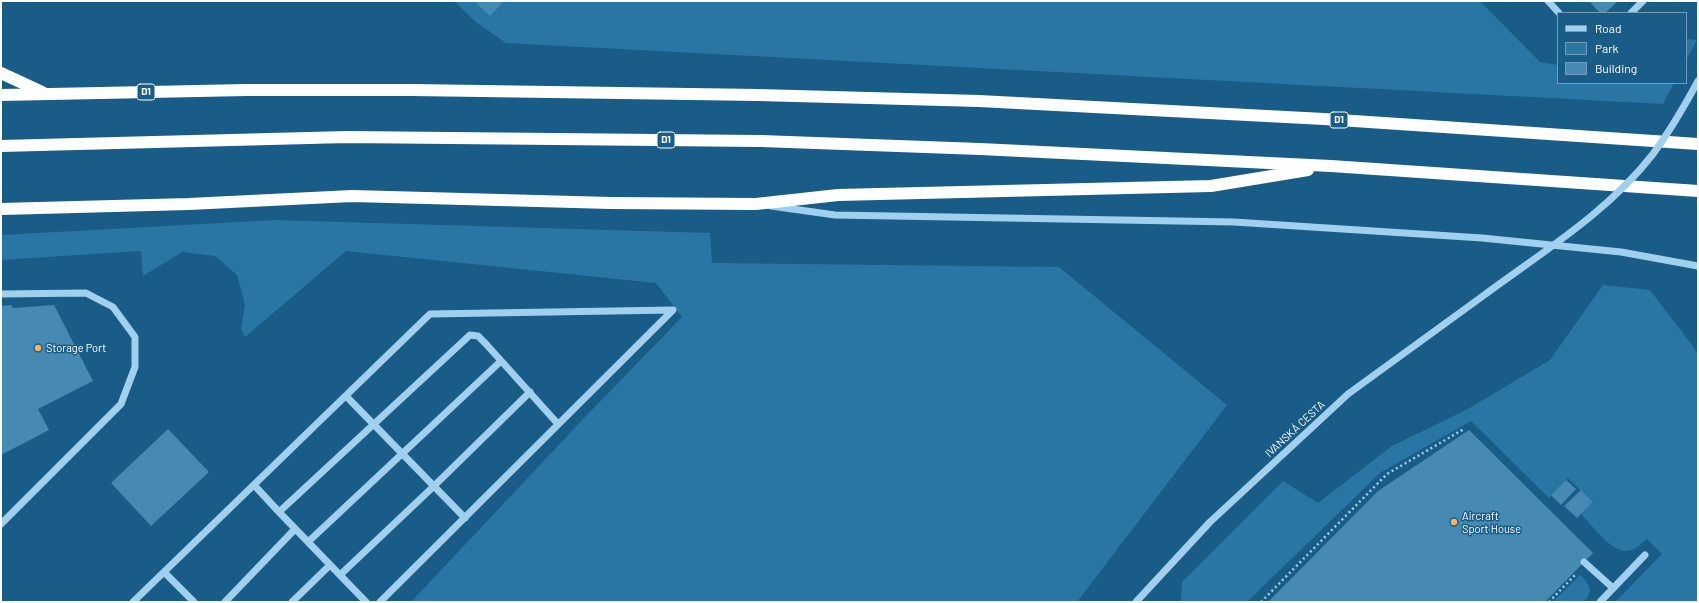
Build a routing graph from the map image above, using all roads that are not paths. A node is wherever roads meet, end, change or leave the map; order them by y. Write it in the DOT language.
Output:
graph roads {
  1 [pos="1548,1"];
  2 [pos="1643,1"];
  3 [pos="1558,12"];
  4 [pos="1632,12"];
  5 [pos="1,73"];
  6 [pos="1698,81"];
  7 [pos="45,93"];
  8 [pos="1,95"];
  9 [pos="1698,144"];
  10 [pos="1,146"];
  11 [pos="1331,166"];
  12 [pos="1698,191"];
  13 [pos="756,204"];
  14 [pos="1,209"];
  15 [pos="1698,266"];
  16 [pos="1,294"];
  17 [pos="502,361"];
  18 [pos="530,392"];
  19 [pos="346,396"];
  20 [pos="558,424"];
  21 [pos="373,425"];
  22 [pos="402,454"];
  23 [pos="254,485"];
  24 [pos="434,486"];
  25 [pos="278,512"];
  26 [pos="465,518"];
  27 [pos="1,524"];
  28 [pos="295,529"];
  29 [pos="308,542"];
  30 [pos="1646,555"];
  31 [pos="1584,562"];
  32 [pos="330,565"];
  33 [pos="164,572"];
  34 [pos="340,575"];
  35 [pos="1613,588"];
  36 [pos="133,602"];
  37 [pos="194,602"];
  38 [pos="225,602"];
  39 [pos="292,602"];
  40 [pos="366,602"];
  41 [pos="380,602"];
  42 [pos="1136,602"];
  43 [pos="1600,602"];
  1 -- 3 [label="street"];
  2 -- 4 [label="street"];
  5 -- 7 [label="highway"];
  6 -- 42 [label="street, IVANSKÁ CESTA, bridge"];
  7 -- 8 [label="highway, D1"];
  7 -- 9 [label="highway, D1"];
  10 -- 11 [label="highway, D1"];
  11 -- 12 [label="highway, D1"];
  11 -- 13 [label="highway"];
  13 -- 14 [label="highway"];
  13 -- 15 [label="street"];
  16 -- 27 [label="street"];
  17 -- 18 [label="street"];
  17 -- 21 [label="street"];
  17 -- 22 [label="street"];
  18 -- 20 [label="street"];
  18 -- 24 [label="street"];
  19 -- 20 [label="street"];
  19 -- 21 [label="street"];
  19 -- 23 [label="street"];
  20 -- 26 [label="street"];
  21 -- 22 [label="street"];
  21 -- 25 [label="street"];
  22 -- 24 [label="street"];
  22 -- 29 [label="street"];
  23 -- 25 [label="street"];
  23 -- 33 [label="street"];
  24 -- 26 [label="street"];
  24 -- 34 [label="street"];
  25 -- 28 [label="street"];
  26 -- 41 [label="street"];
  28 -- 29 [label="street"];
  28 -- 38 [label="street"];
  29 -- 32 [label="street"];
  30 -- 35 [label="street"];
  31 -- 35 [label="street"];
  32 -- 34 [label="street"];
  32 -- 39 [label="street"];
  33 -- 36 [label="street"];
  33 -- 37 [label="street"];
  34 -- 40 [label="street"];
  35 -- 43 [label="street"];
}
